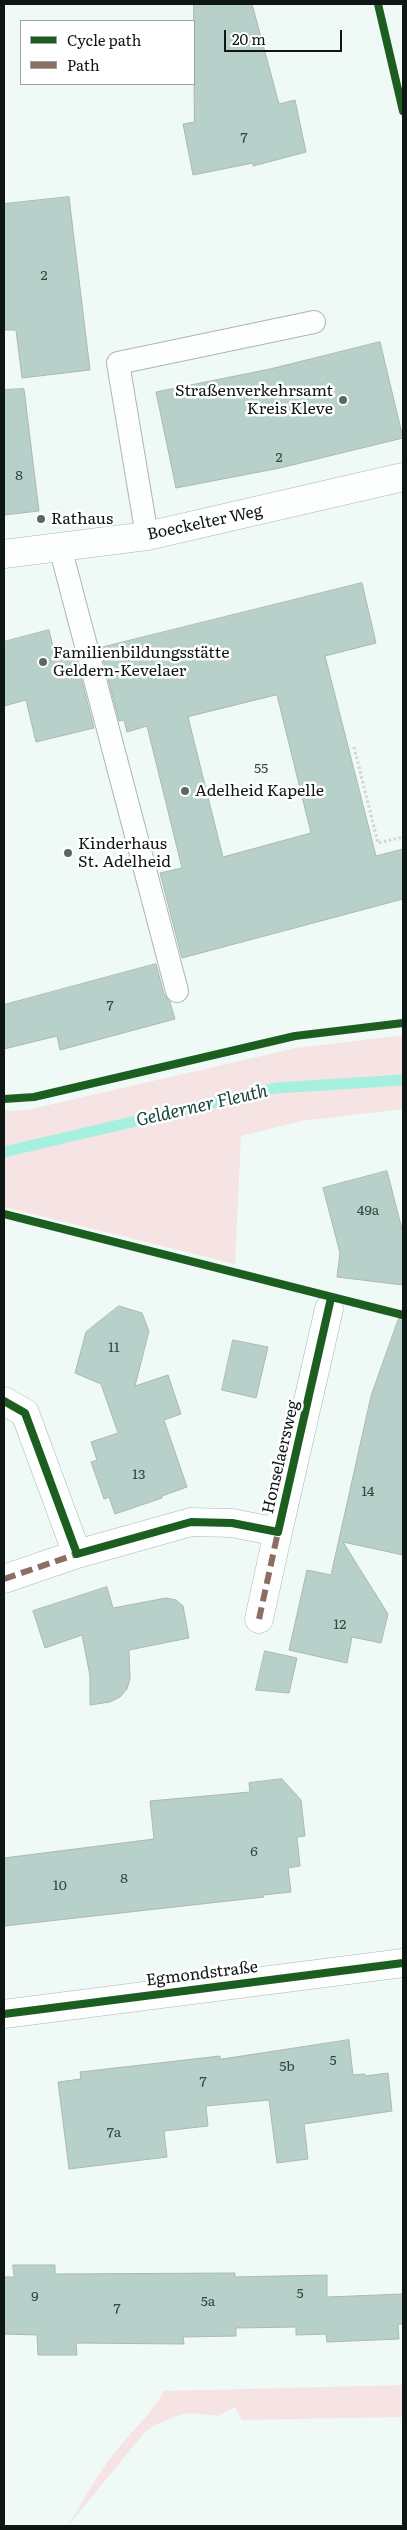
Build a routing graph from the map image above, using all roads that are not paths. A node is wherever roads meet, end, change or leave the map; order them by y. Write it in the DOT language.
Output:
graph roads {
  1 [pos="314,322"];
  2 [pos="403,477"];
  3 [pos="146,536"];
  4 [pos="60,547"];
  5 [pos="4,554"];
  6 [pos="177,991"];
  7 [pos="329,1309"];
  8 [pos="4,1401"];
  9 [pos="278,1532"];
  10 [pos="77,1554"];
  11 [pos="4,1579"];
  12 [pos="259,1619"];
  13 [pos="403,1963"];
  14 [pos="4,2014"];
  1 -- 3 [label="lane"];
  2 -- 3 [label="street, Boeckelter Weg"];
  3 -- 4 [label="street, Boeckelter Weg"];
  4 -- 5 [label="street, Boeckelter Weg"];
  4 -- 6 [label="lane"];
  7 -- 9 [label="street, Honselaersweg"];
  8 -- 10 [label="street"];
  9 -- 10 [label="street, Honselaersweg"];
  9 -- 12 [label="street, Honselaersweg"];
  10 -- 11 [label="street, Honselaersweg"];
  13 -- 14 [label="street, Egmondstraße"];
}
